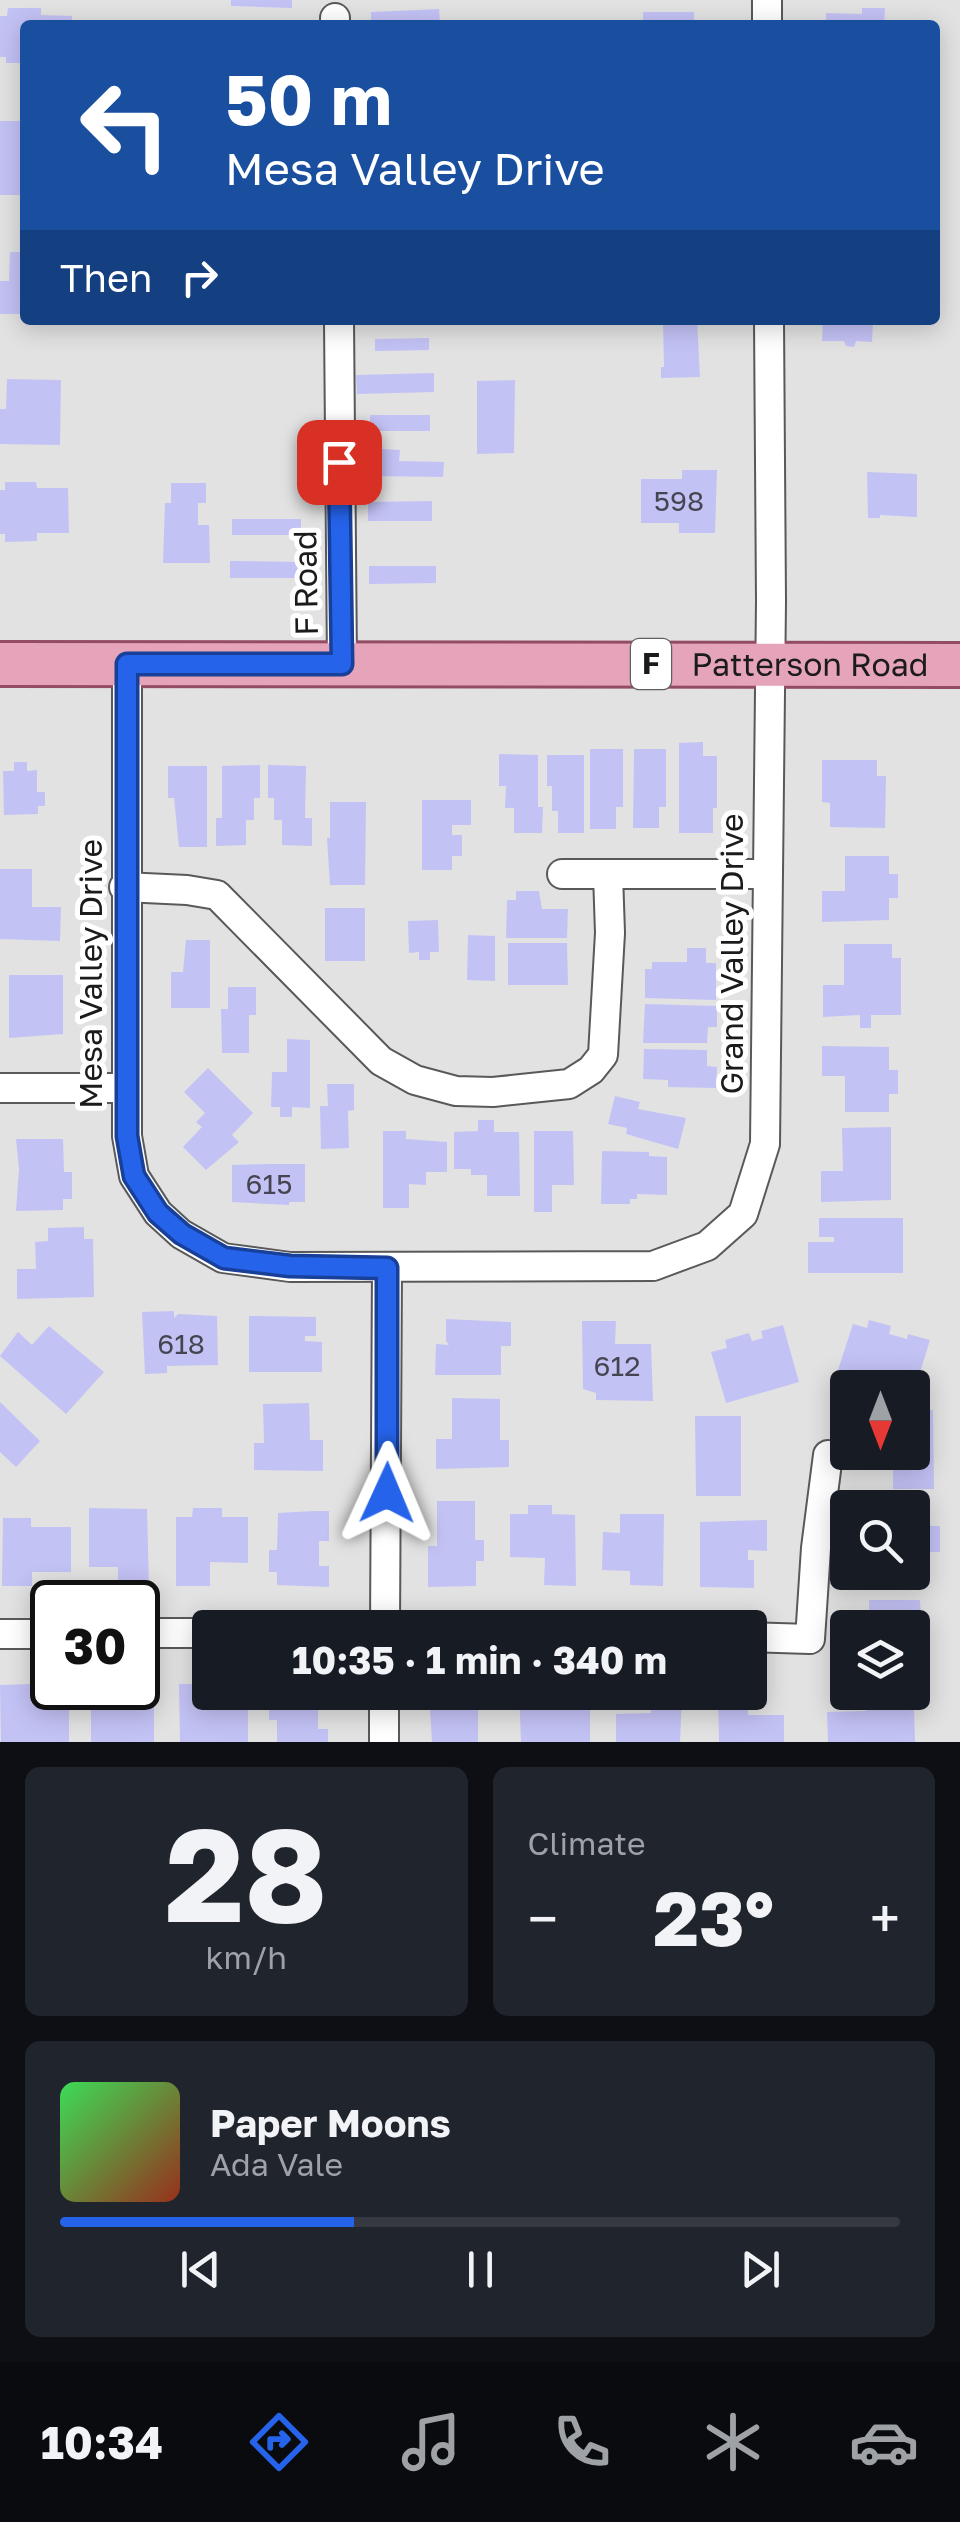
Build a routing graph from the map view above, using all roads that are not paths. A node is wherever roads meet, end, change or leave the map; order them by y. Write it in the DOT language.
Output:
graph roads {
  1 [pos="339,325"];
  2 [pos="769,325"];
  3 [pos="0,664"];
  4 [pos="127,664"];
  5 [pos="342,664"];
  6 [pos="768,664"];
  7 [pos="960,665"];
  8 [pos="562,874"];
  9 [pos="608,874"];
  10 [pos="767,874"];
  11 [pos="124,887"];
  12 [pos="0,1088"];
  13 [pos="125,1088"];
  14 [pos="387,1268"];
  15 [pos="828,1455"];
  16 [pos="384,1610"];
  17 [pos="160,1633"];
  18 [pos="192,1633"];
  19 [pos="0,1634"];
  20 [pos="30,1634"];
  21 [pos="767,1638"];
  22 [pos="384,1710"];
  23 [pos="384,1742"];
  1 -- 5 [label="street, F Road"];
  2 -- 6 [label="street, Grand Valley Drive"];
  3 -- 4 [label="main road, Patterson Road / F"];
  4 -- 5 [label="main road, Patterson Road / F"];
  4 -- 11 [label="street, Mesa Valley Drive"];
  5 -- 6 [label="main road, Patterson Road / F"];
  6 -- 7 [label="main road, Patterson Road / F"];
  6 -- 10 [label="street, Grand Valley Drive"];
  8 -- 9 [label="street"];
  9 -- 10 [label="street"];
  9 -- 11 [label="street"];
  10 -- 14 [label="street, Grand Valley Drive"];
  11 -- 13 [label="street, Mesa Valley Drive"];
  12 -- 13 [label="street"];
  13 -- 14 [label="street, Mesa Valley Drive"];
  14 -- 16 [label="street"];
  15 -- 21 [label="street"];
  17 -- 18 [label="street"];
  19 -- 20 [label="street"];
  22 -- 23 [label="street"];
}
